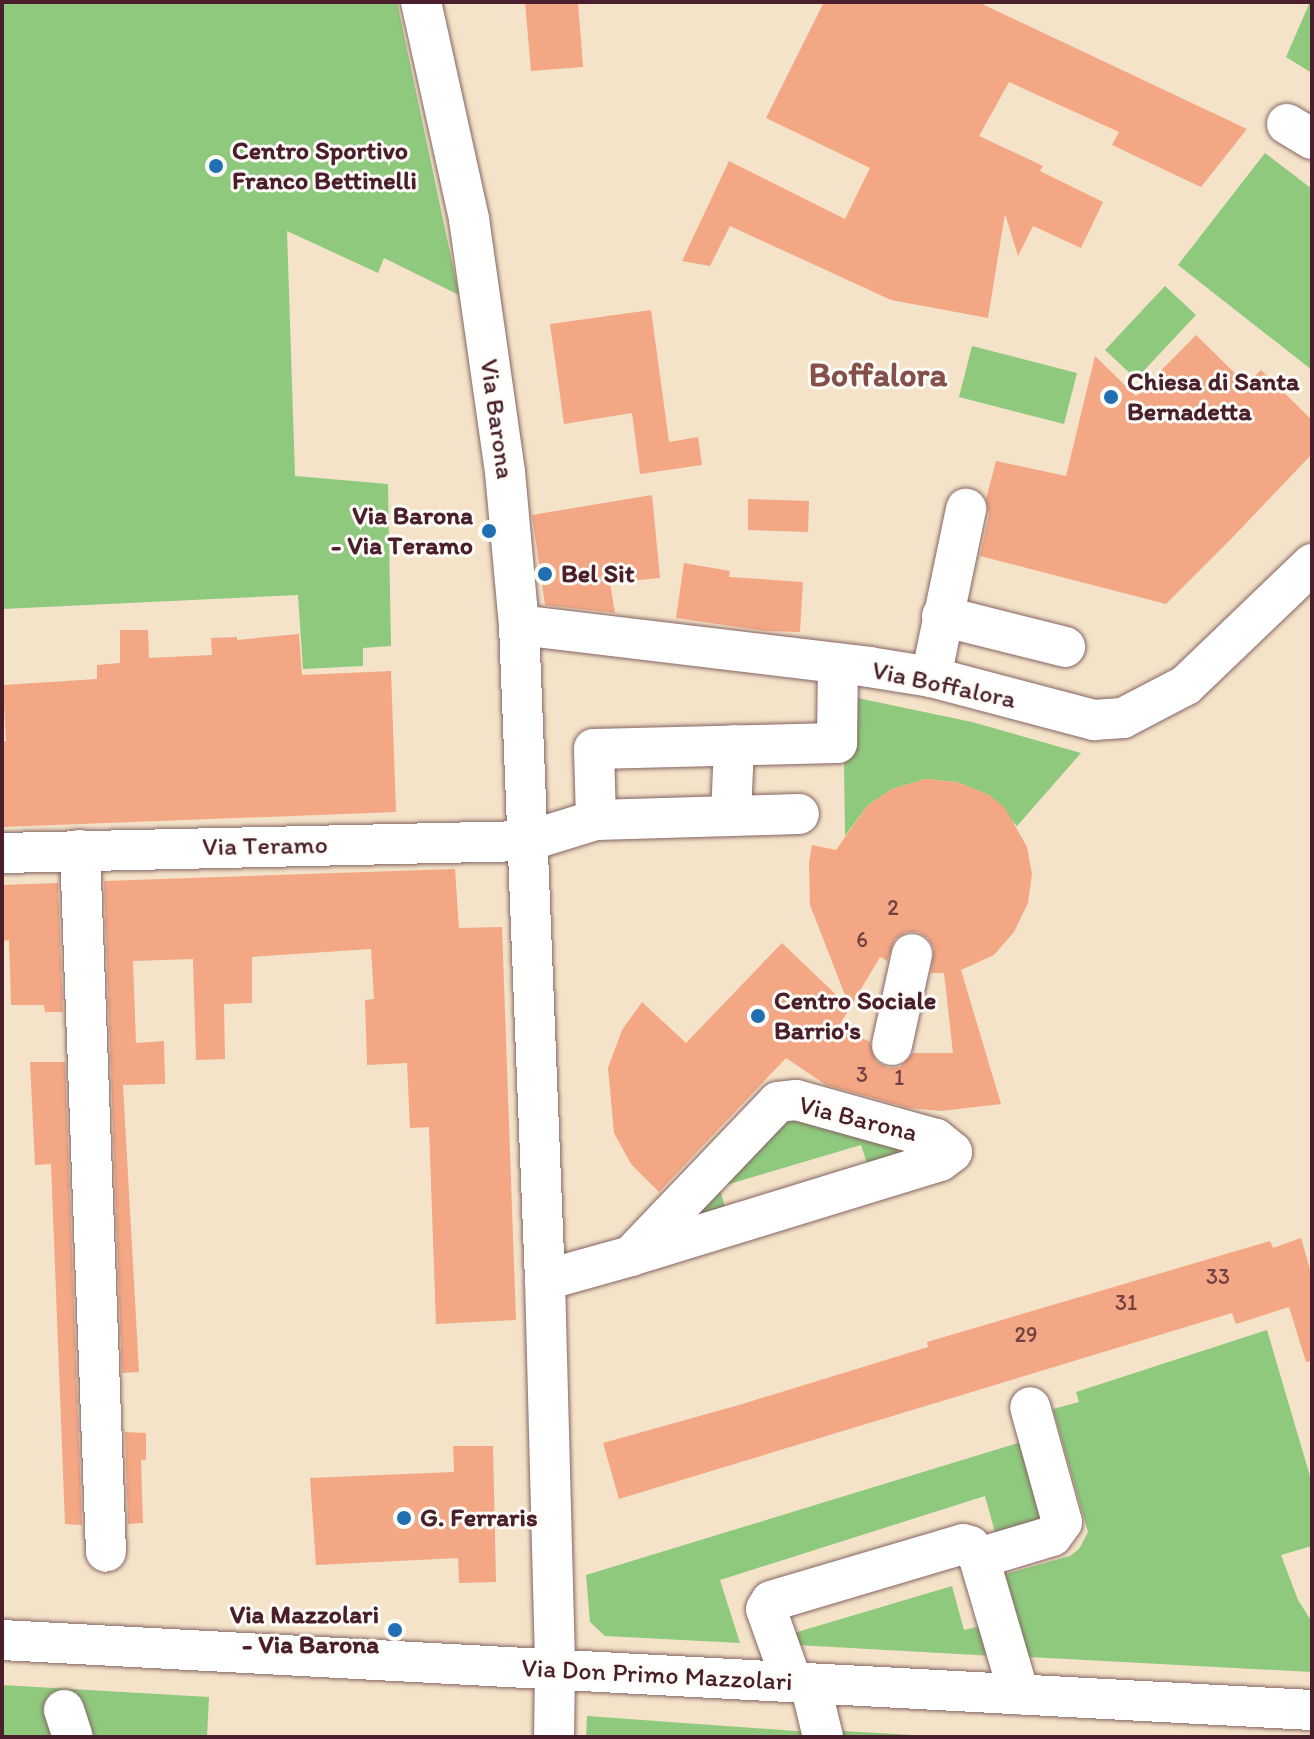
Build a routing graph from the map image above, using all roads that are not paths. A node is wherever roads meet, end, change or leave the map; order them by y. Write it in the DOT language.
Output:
graph roads {
  1 [pos="421,2"];
  2 [pos="966,509"];
  3 [pos="1312,564"];
  4 [pos="942,616"];
  5 [pos="519,625"];
  6 [pos="1065,647"];
  7 [pos="838,666"];
  8 [pos="931,677"];
  9 [pos="734,745"];
  10 [pos="799,814"];
  11 [pos="731,815"];
  12 [pos="596,820"];
  13 [pos="528,841"];
  14 [pos="80,850"];
  15 [pos="2,853"];
  16 [pos="912,954"];
  17 [pos="892,1045"];
  18 [pos="631,1256"];
  19 [pos="545,1280"];
  20 [pos="1030,1407"];
  21 [pos="106,1552"];
  22 [pos="979,1558"];
  23 [pos="2,1640"];
  24 [pos="555,1668"];
  25 [pos="801,1683"];
  26 [pos="1019,1694"];
  27 [pos="1312,1710"];
  28 [pos="554,1737"];
  29 [pos="823,1737"];
  1 -- 5 [label="street, Via Barona"];
  2 -- 4 [label="street"];
  3 -- 8 [label="street, Via Boffalora"];
  4 -- 6 [label="street"];
  4 -- 8 [label="street"];
  5 -- 7 [label="street, Via Boffalora"];
  5 -- 13 [label="street, Via Barona"];
  7 -- 8 [label="street, Via Boffalora"];
  7 -- 9 [label="street"];
  9 -- 11 [label="street"];
  9 -- 12 [label="street"];
  10 -- 11 [label="street"];
  11 -- 12 [label="street"];
  12 -- 13 [label="street"];
  13 -- 14 [label="street, Via Teramo"];
  13 -- 19 [label="street, Via Barona"];
  14 -- 15 [label="street, Via Teramo"];
  14 -- 21 [label="street"];
  16 -- 17 [label="street"];
  18 -- 18 [label="street, Via Barona"];
  18 -- 19 [label="street, Via Barona"];
  19 -- 24 [label="street, Via Barona"];
  20 -- 22 [label="street"];
  22 -- 25 [label="street"];
  22 -- 26 [label="street"];
  23 -- 24 [label="street, Via Don Primo Mazzolari"];
  24 -- 25 [label="street, Via Don Primo Mazzolari"];
  24 -- 28 [label="street, Via Barona"];
  25 -- 26 [label="street, Via Don Primo Mazzolari"];
  25 -- 29 [label="street"];
  26 -- 27 [label="street, Via Don Primo Mazzolari"];
}
